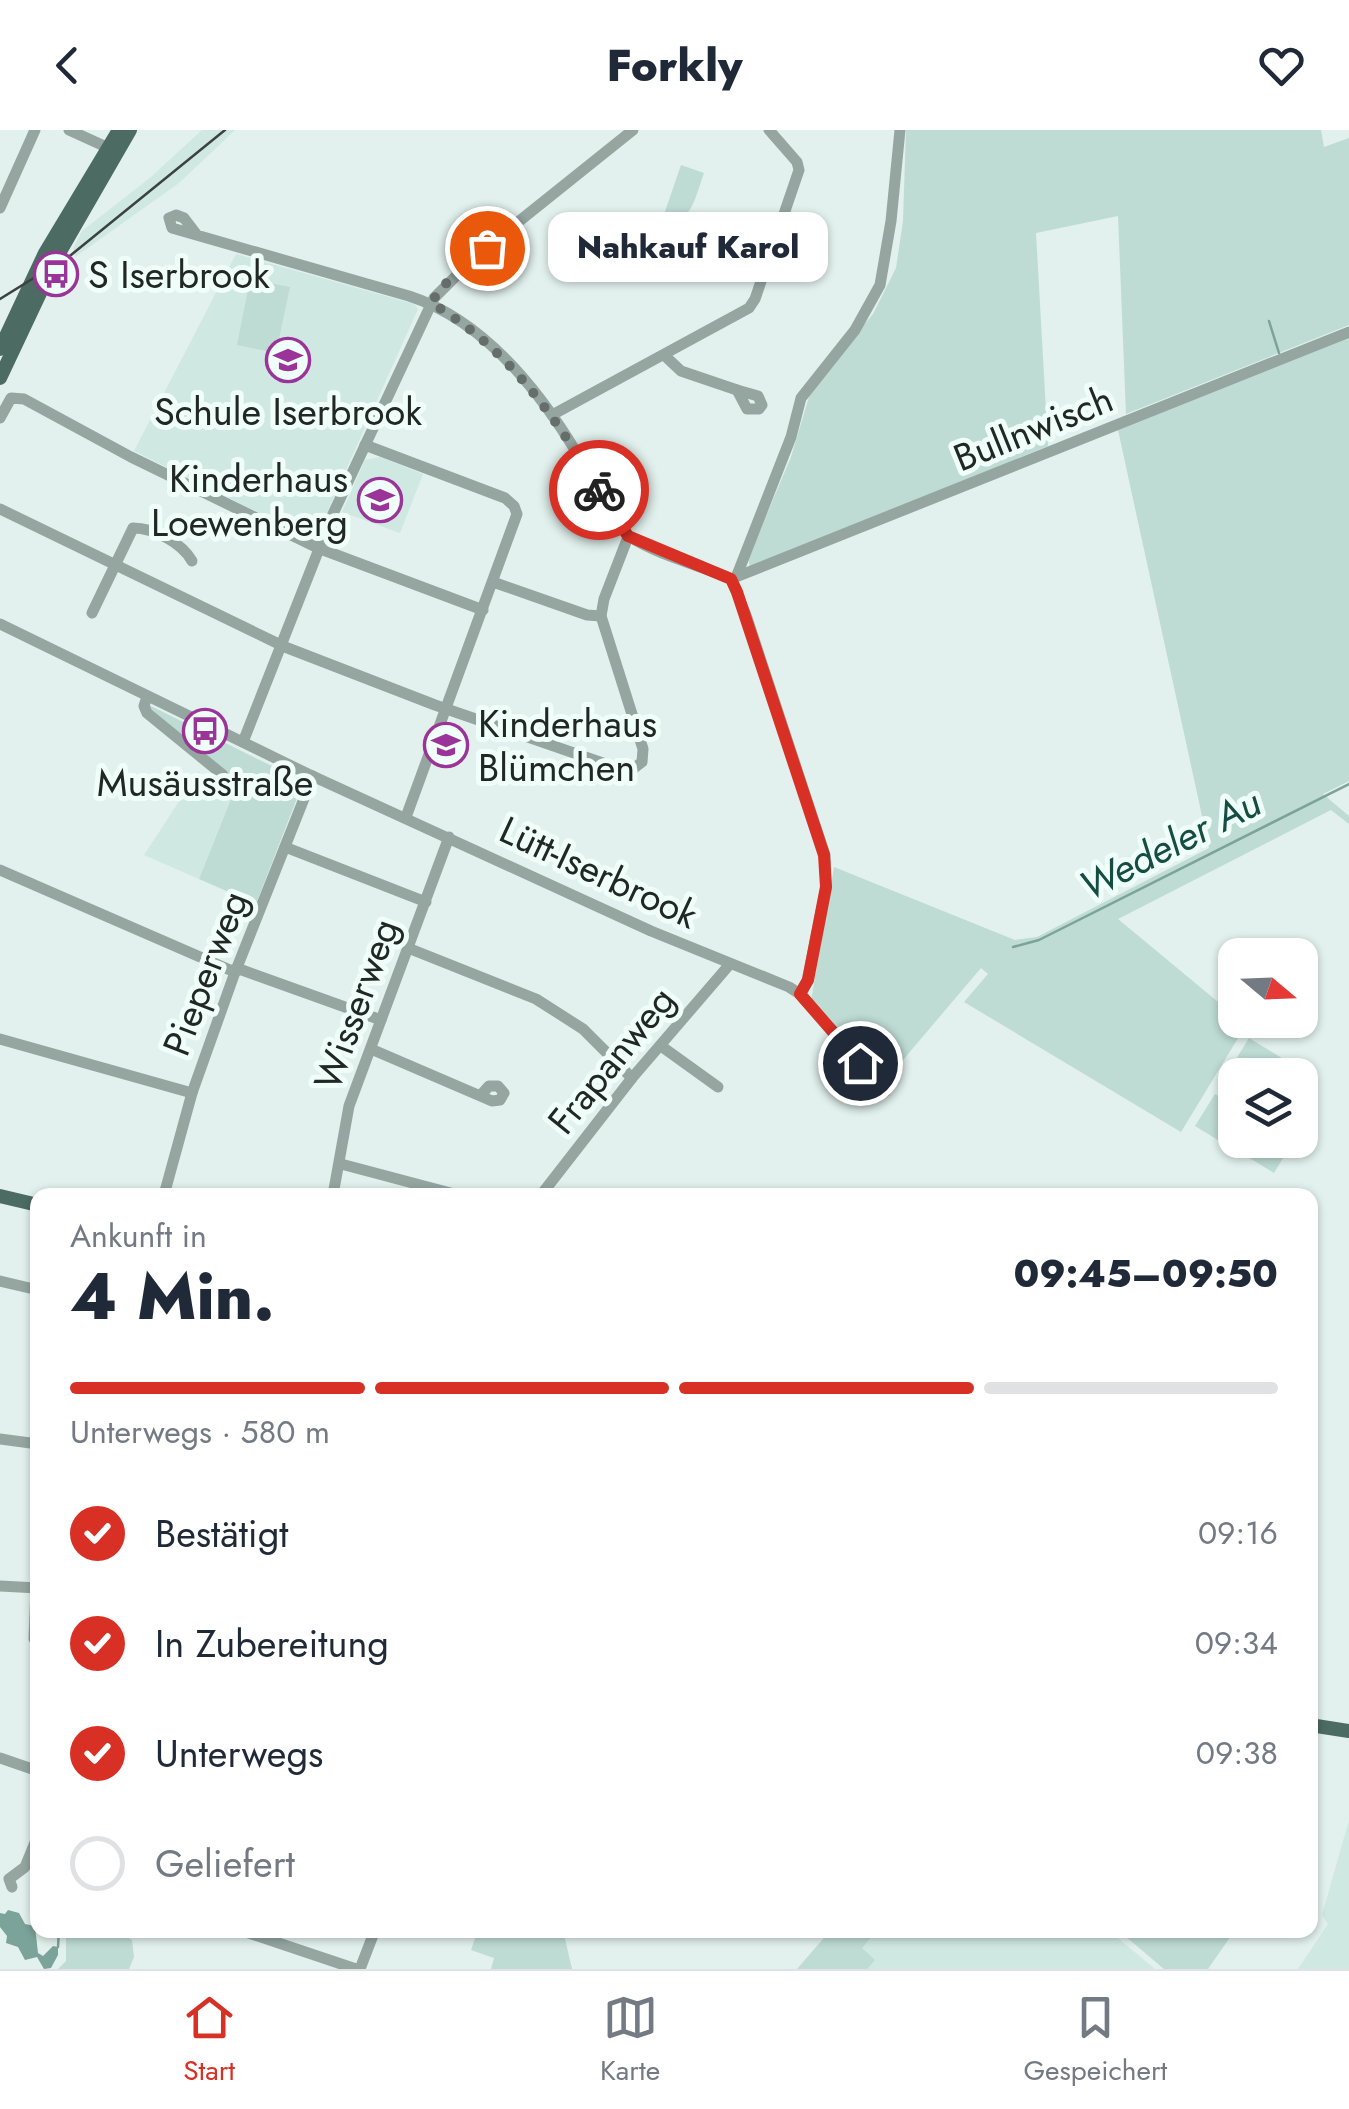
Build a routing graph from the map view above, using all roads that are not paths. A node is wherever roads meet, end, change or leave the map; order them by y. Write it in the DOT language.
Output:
graph roads {
  1 [pos="35,130"];
  2 [pos="70,130"];
  3 [pos="119,130"];
  4 [pos="130,130"];
  5 [pos="633,130"];
  6 [pos="769,130"];
  7 [pos="900,130"];
  8 [pos="112,149"];
  9 [pos="0,208"];
  10 [pos="197,235"];
  11 [pos="431,303"];
  12 [pos="1349,332"];
  13 [pos="0,349"];
  14 [pos="664,355"];
  15 [pos="0,378"];
  16 [pos="737,390"];
  17 [pos="552,416"];
  18 [pos="0,418"];
  19 [pos="365,445"];
  20 [pos="0,510"];
  21 [pos="628,536"];
  22 [pos="318,548"];
  23 [pos="192,562"];
  24 [pos="114,566"];
  25 [pos="734,577"];
  26 [pos="494,582"];
  27 [pos="483,610"];
  28 [pos="92,613"];
  29 [pos="601,616"];
  30 [pos="0,624"];
  31 [pos="279,645"];
  32 [pos="147,697"];
  33 [pos="446,708"];
  34 [pos="243,742"];
  35 [pos="210,764"];
  36 [pos="313,776"];
  37 [pos="406,817"];
  38 [pos="449,837"];
  39 [pos="285,848"];
  40 [pos="0,870"];
  41 [pos="426,902"];
  42 [pos="408,948"];
  43 [pos="730,964"];
  44 [pos="236,970"];
  45 [pos="800,994"];
  46 [pos="380,1020"];
  47 [pos="0,1039"];
  48 [pos="661,1046"];
  49 [pos="371,1049"];
  50 [pos="632,1078"];
  51 [pos="718,1087"];
  52 [pos="886,1091"];
  53 [pos="192,1093"];
  54 [pos="480,1096"];
  55 [pos="341,1164"];
  56 [pos="166,1188"];
  57 [pos="334,1188"];
  58 [pos="432,1188"];
  59 [pos="546,1188"];
  60 [pos="0,1196"];
  61 [pos="30,1203"];
  62 [pos="0,1281"];
  63 [pos="30,1288"];
  64 [pos="0,1439"];
  65 [pos="30,1443"];
  66 [pos="0,1586"];
  67 [pos="30,1588"];
  68 [pos="1318,1726"];
  69 [pos="1349,1731"];
  70 [pos="0,1758"];
  71 [pos="30,1768"];
  72 [pos="30,1855"];
  73 [pos="25,1867"];
  74 [pos="264,1938"];
  75 [pos="371,1938"];
  76 [pos="358,1969"];
  1 -- 9 [label="street"];
  2 -- 8 [label="street"];
  3 -- 8 [label="main road"];
  4 -- 8 [label="main road"];
  5 -- 11 [label="street"];
  6 -- 14 [label="street"];
  7 -- 25 [label="street"];
  8 -- 13 [label="main road"];
  8 -- 15 [label="main road"];
  10 -- 11 [label="street"];
  11 -- 17 [label="street"];
  11 -- 19 [label="street"];
  12 -- 25 [label="street, Bullnwisch"];
  14 -- 16 [label="street"];
  14 -- 17 [label="street"];
  17 -- 21 [label="street"];
  18 -- 22 [label="street"];
  19 -- 22 [label="street"];
  19 -- 26 [label="street"];
  20 -- 24 [label="street"];
  21 -- 25 [label="street"];
  21 -- 29 [label="street"];
  22 -- 27 [label="street"];
  22 -- 31 [label="street"];
  23 -- 24 [label="street"];
  24 -- 28 [label="street"];
  24 -- 31 [label="street"];
  25 -- 45 [label="street"];
  26 -- 27 [label="street"];
  26 -- 29 [label="street"];
  27 -- 33 [label="street"];
  29 -- 33 [label="street"];
  30 -- 32 [label="street, Lütt-Iserbrook"];
  31 -- 33 [label="street"];
  31 -- 34 [label="street"];
  32 -- 34 [label="street, Lütt-Iserbrook"];
  32 -- 35 [label="street, Lütt-Iserbrook"];
  33 -- 37 [label="street"];
  34 -- 36 [label="street, Lütt-Iserbrook"];
  36 -- 37 [label="street, Lütt-Iserbrook"];
  36 -- 39 [label="street, Pieperweg"];
  37 -- 38 [label="street, Lütt-Iserbrook"];
  38 -- 41 [label="street, Wisserweg"];
  38 -- 43 [label="street, Lütt-Iserbrook"];
  39 -- 41 [label="street"];
  39 -- 44 [label="street, Pieperweg"];
  40 -- 44 [label="street"];
  41 -- 42 [label="street, Wisserweg"];
  42 -- 46 [label="street, Wisserweg"];
  42 -- 50 [label="street"];
  43 -- 45 [label="street, Lütt-Iserbrook"];
  43 -- 48 [label="street, Frapanweg"];
  44 -- 46 [label="street"];
  44 -- 53 [label="street, Pieperweg"];
  45 -- 52 [label="street, Lütt-Iserbrook"];
  46 -- 49 [label="street, Wisserweg"];
  47 -- 53 [label="street"];
  48 -- 50 [label="street, Frapanweg"];
  48 -- 51 [label="street"];
  49 -- 54 [label="street"];
  49 -- 55 [label="street, Wisserweg"];
  50 -- 59 [label="street, Frapanweg"];
  53 -- 56 [label="street, Pieperweg"];
  55 -- 57 [label="street, Wisserweg"];
  55 -- 58 [label="street"];
  60 -- 61 [label="main road"];
  62 -- 63 [label="street"];
  64 -- 65 [label="street"];
  66 -- 67 [label="street"];
  68 -- 69 [label="main road"];
  70 -- 71 [label="street"];
  72 -- 73 [label="street"];
  74 -- 76 [label="street"];
  75 -- 76 [label="street"];
}
